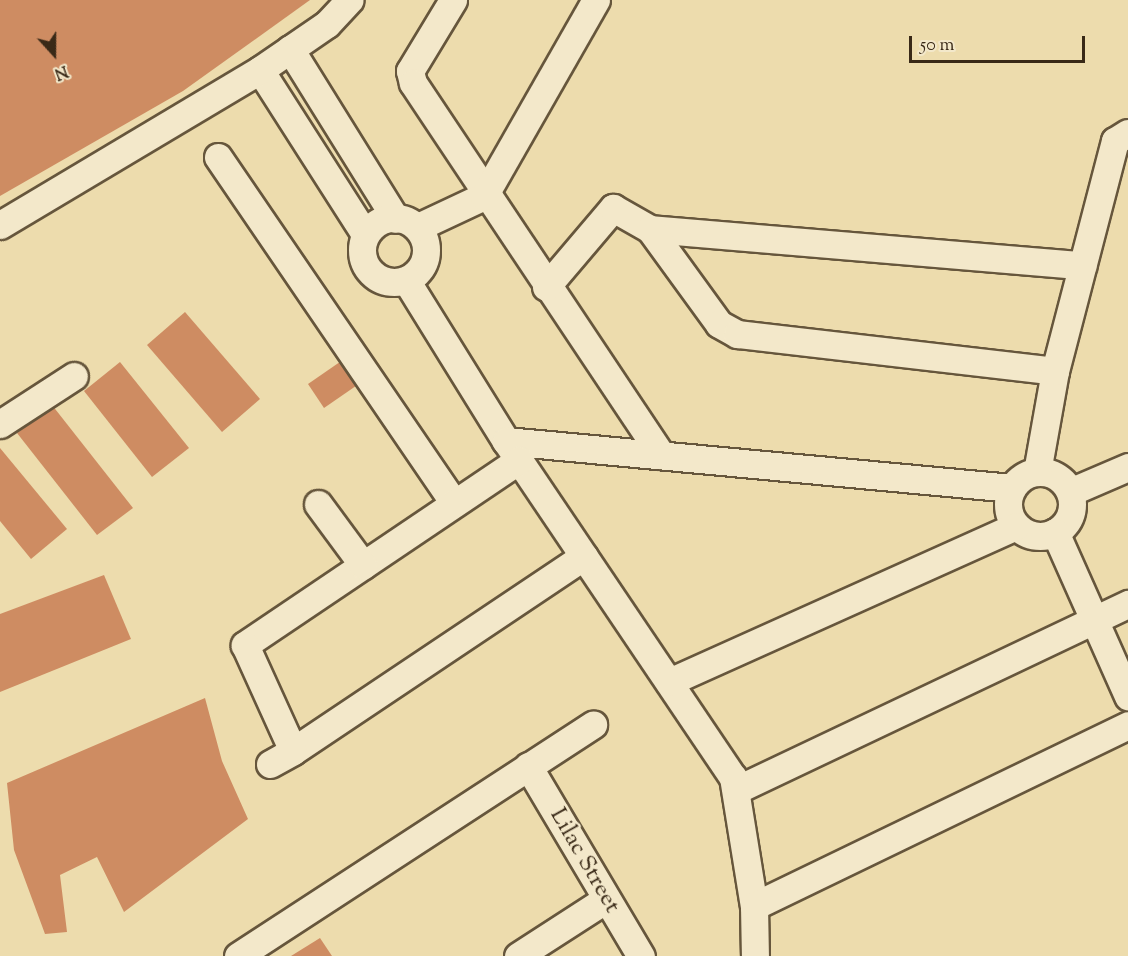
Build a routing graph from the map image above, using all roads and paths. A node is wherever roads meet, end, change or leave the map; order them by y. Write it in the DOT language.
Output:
graph roads {
  1 [pos="349,0"];
  2 [pos="453,0"];
  3 [pos="597,0"];
  4 [pos="290,49"];
  5 [pos="260,70"];
  6 [pos="1128,133"];
  7 [pos="218,157"];
  8 [pos="484,196"];
  9 [pos="407,223"];
  10 [pos="0,225"];
  11 [pos="650,229"];
  12 [pos="365,234"];
  13 [pos="1083,265"];
  14 [pos="406,280"];
  15 [pos="546,287"];
  16 [pos="1055,371"];
  17 [pos="74,376"];
  18 [pos="0,424"];
  19 [pos="512,450"];
  20 [pos="661,455"];
  21 [pos="1128,467"];
  22 [pos="1037,472"];
  23 [pos="1012,488"];
  24 [pos="1070,492"];
  25 [pos="454,503"];
  26 [pos="318,504"];
  27 [pos="1016,526"];
  28 [pos="1055,532"];
  29 [pos="584,556"];
  30 [pos="363,565"];
  31 [pos="1128,604"];
  32 [pos="1095,618"];
  33 [pos="669,682"];
  34 [pos="1128,696"];
  35 [pos="593,725"];
  36 [pos="1128,725"];
  37 [pos="528,765"];
  38 [pos="736,790"];
  39 [pos="605,900"];
  40 [pos="754,906"];
  41 [pos="238,956"];
  42 [pos="518,956"];
  43 [pos="641,956"];
  44 [pos="755,956"];
  1 -- 4 [label="street"];
  2 -- 8 [label="street"];
  3 -- 8 [label="street"];
  4 -- 5 [label="street"];
  4 -- 9 [label="street"];
  5 -- 10 [label="street"];
  5 -- 12 [label="street"];
  6 -- 13 [label="street"];
  7 -- 25 [label="street"];
  8 -- 9 [label="street"];
  8 -- 15 [label="street"];
  9 -- 12 [label="street"];
  9 -- 14 [label="street"];
  11 -- 13 [label="street"];
  11 -- 15 [label="street"];
  11 -- 16 [label="street"];
  12 -- 14 [label="street"];
  13 -- 16 [label="street"];
  14 -- 19 [label="street"];
  15 -- 20 [label="street"];
  16 -- 22 [label="street"];
  17 -- 18 [label="street"];
  19 -- 20 [label="street"];
  19 -- 25 [label="street"];
  19 -- 29 [label="street"];
  20 -- 23 [label="street"];
  21 -- 24 [label="street"];
  22 -- 23 [label="street"];
  22 -- 24 [label="street"];
  23 -- 27 [label="street"];
  24 -- 28 [label="street"];
  25 -- 30 [label="street"];
  26 -- 30 [label="street"];
  27 -- 28 [label="street"];
  27 -- 33 [label="street"];
  28 -- 32 [label="street"];
  29 -- 30 [label="street"];
  29 -- 33 [label="street"];
  31 -- 32 [label="street"];
  32 -- 34 [label="street"];
  32 -- 38 [label="street"];
  33 -- 38 [label="street"];
  35 -- 37 [label="street"];
  36 -- 40 [label="street"];
  37 -- 39 [label="street, Lilac Street"];
  37 -- 41 [label="street"];
  38 -- 40 [label="street"];
  39 -- 42 [label="street"];
  39 -- 43 [label="street, Lilac Street"];
  40 -- 44 [label="street"];
}
